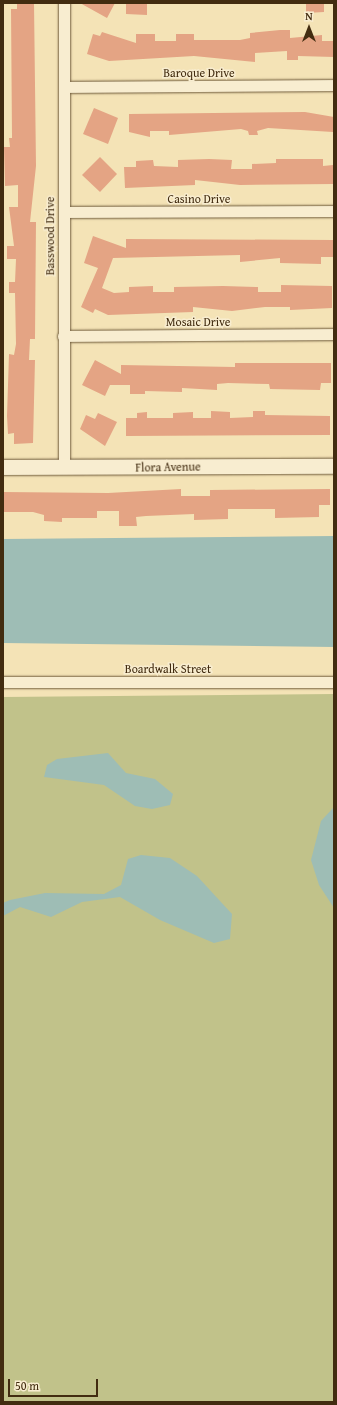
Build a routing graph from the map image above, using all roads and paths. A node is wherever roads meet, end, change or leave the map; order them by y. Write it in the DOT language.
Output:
graph roads {
  1 [pos="64,3"];
  2 [pos="334,85"];
  3 [pos="64,87"];
  4 [pos="334,211"];
  5 [pos="64,212"];
  6 [pos="334,334"];
  7 [pos="63,336"];
  8 [pos="334,466"];
  9 [pos="3,467"];
  10 [pos="64,468"];
  11 [pos="3,682"];
  12 [pos="334,682"];
  1 -- 3 [label="street, Basswood Drive"];
  2 -- 3 [label="street, Baroque Drive"];
  3 -- 5 [label="street, Basswood Drive"];
  4 -- 5 [label="street, Casino Drive"];
  5 -- 7 [label="street, Basswood Drive"];
  6 -- 7 [label="street, Mosaic Drive"];
  7 -- 10 [label="street, Basswood Drive"];
  8 -- 10 [label="street, Flora Avenue"];
  9 -- 10 [label="street, Flora Avenue"];
  11 -- 12 [label="street, Boardwalk Street"];
}
